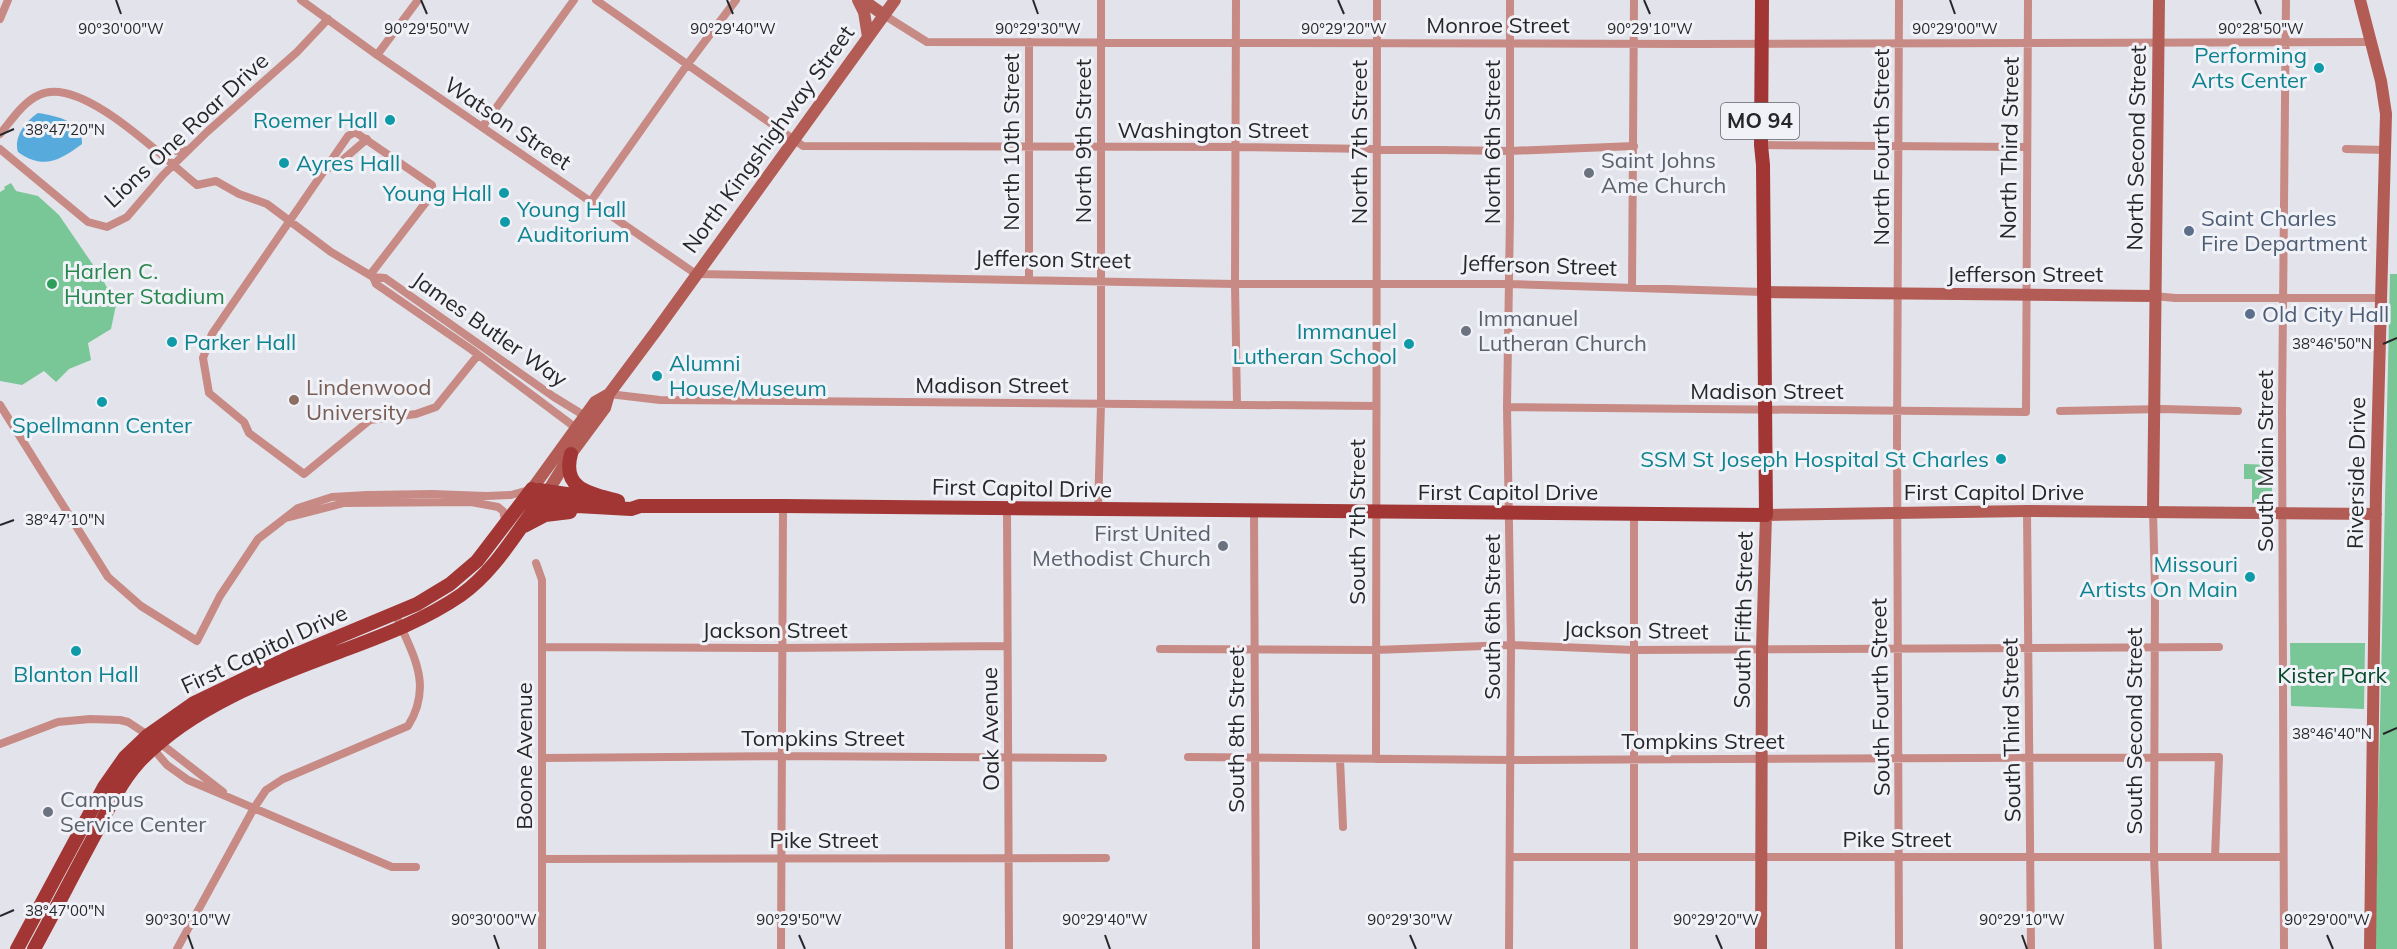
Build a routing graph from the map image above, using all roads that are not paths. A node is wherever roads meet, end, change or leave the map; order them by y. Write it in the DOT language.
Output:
graph roads {
  1 [pos="8,0"];
  2 [pos="301,0"];
  3 [pos="418,0"];
  4 [pos="574,0"];
  5 [pos="596,0"];
  6 [pos="736,0"];
  7 [pos="861,0"];
  8 [pos="895,0"];
  9 [pos="1101,0"];
  10 [pos="1236,0"];
  11 [pos="1377,0"];
  12 [pos="1510,0"];
  13 [pos="1634,0"];
  14 [pos="1762,0"];
  15 [pos="1899,0"];
  16 [pos="2028,0"];
  17 [pos="2159,0"];
  18 [pos="2286,0"];
  19 [pos="2360,0"];
  20 [pos="884,15"];
  21 [pos="0,19"];
  22 [pos="328,20"];
  23 [pos="868,37"];
  24 [pos="1029,42"];
  25 [pos="1102,42"];
  26 [pos="1236,42"];
  27 [pos="2371,42"];
  28 [pos="1377,43"];
  29 [pos="1899,43"];
  30 [pos="2028,43"];
  31 [pos="2160,43"];
  32 [pos="2286,43"];
  33 [pos="1510,44"];
  34 [pos="1634,44"];
  35 [pos="1761,44"];
  36 [pos="377,55"];
  37 [pos="687,64"];
  38 [pos="483,126"];
  39 [pos="0,134"];
  40 [pos="367,139"];
  41 [pos="794,139"];
  42 [pos="1030,146"];
  43 [pos="1634,146"];
  44 [pos="1761,146"];
  45 [pos="1101,147"];
  46 [pos="1237,147"];
  47 [pos="1899,147"];
  48 [pos="2026,147"];
  49 [pos="2346,149"];
  50 [pos="188,150"];
  51 [pos="1377,150"];
  52 [pos="2385,150"];
  53 [pos="3,151"];
  54 [pos="1510,151"];
  55 [pos="160,152"];
  56 [pos="175,165"];
  57 [pos="326,170"];
  58 [pos="591,201"];
  59 [pos="288,220"];
  60 [pos="696,274"];
  61 [pos="371,276"];
  62 [pos="1029,279"];
  63 [pos="1100,281"];
  64 [pos="1234,284"];
  65 [pos="1377,284"];
  66 [pos="1508,284"];
  67 [pos="1632,288"];
  68 [pos="1763,292"];
  69 [pos="1898,294"];
  70 [pos="2025,296"];
  71 [pos="2154,296"];
  72 [pos="2285,297"];
  73 [pos="2382,298"];
  74 [pos="478,355"];
  75 [pos="609,394"];
  76 [pos="1101,404"];
  77 [pos="0,405"];
  78 [pos="1237,405"];
  79 [pos="1376,406"];
  80 [pos="1507,407"];
  81 [pos="1766,409"];
  82 [pos="2154,409"];
  83 [pos="1897,410"];
  84 [pos="2060,411"];
  85 [pos="2238,411"];
  86 [pos="585,416"];
  87 [pos="576,429"];
  88 [pos="572,454"];
  89 [pos="540,493"];
  90 [pos="618,501"];
  91 [pos="783,506"];
  92 [pos="636,508"];
  93 [pos="1007,509"];
  94 [pos="1098,510"];
  95 [pos="2027,511"];
  96 [pos="1254,512"];
  97 [pos="2152,512"];
  98 [pos="2282,512"];
  99 [pos="1376,513"];
  100 [pos="1510,513"];
  101 [pos="1897,513"];
  102 [pos="1635,514"];
  103 [pos="2376,514"];
  104 [pos="1766,515"];
  105 [pos="285,518"];
  106 [pos="513,526"];
  107 [pos="536,563"];
  108 [pos="395,613"];
  109 [pos="402,628"];
  110 [pos="1511,645"];
  111 [pos="1007,646"];
  112 [pos="542,647"];
  113 [pos="2155,647"];
  114 [pos="2219,647"];
  115 [pos="781,648"];
  116 [pos="1254,648"];
  117 [pos="2028,648"];
  118 [pos="1160,649"];
  119 [pos="1762,649"];
  120 [pos="1897,649"];
  121 [pos="1634,650"];
  122 [pos="1375,651"];
  123 [pos="153,743"];
  124 [pos="0,744"];
  125 [pos="781,756"];
  126 [pos="1009,757"];
  127 [pos="1188,757"];
  128 [pos="1254,757"];
  129 [pos="2155,757"];
  130 [pos="542,758"];
  131 [pos="1103,758"];
  132 [pos="1898,758"];
  133 [pos="2029,758"];
  134 [pos="1340,759"];
  135 [pos="1376,759"];
  136 [pos="1761,759"];
  137 [pos="1511,760"];
  138 [pos="1634,760"];
  139 [pos="228,796"];
  140 [pos="254,807"];
  141 [pos="1342,827"];
  142 [pos="1010,857"];
  143 [pos="1511,857"];
  144 [pos="1634,857"];
  145 [pos="1761,857"];
  146 [pos="1900,857"];
  147 [pos="2030,857"];
  148 [pos="2154,857"];
  149 [pos="2216,857"];
  150 [pos="2283,857"];
  151 [pos="1106,858"];
  152 [pos="543,859"];
  153 [pos="782,859"];
  154 [pos="416,867"];
  155 [pos="17,949"];
  156 [pos="34,949"];
  157 [pos="177,949"];
  158 [pos="542,949"];
  159 [pos="781,949"];
  160 [pos="1009,949"];
  161 [pos="1256,949"];
  162 [pos="1509,949"];
  163 [pos="1634,949"];
  164 [pos="1761,949"];
  165 [pos="1899,949"];
  166 [pos="2031,949"];
  167 [pos="2158,949"];
  168 [pos="2284,949"];
  169 [pos="2370,949"];
  1 -- 21 [label="street"];
  2 -- 22 [label="street, Watson Street"];
  3 -- 36 [label="street"];
  4 -- 38 [label="street"];
  5 -- 37 [label="street"];
  6 -- 37 [label="street"];
  7 -- 20 [label="main road"];
  7 -- 23 [label="main road"];
  8 -- 20 [label="main road, North Kingshighway Street"];
  9 -- 25 [label="street, North 9th Street"];
  10 -- 26 [label="street"];
  11 -- 28 [label="street, North 7th Street"];
  12 -- 33 [label="street, North 6th Street"];
  13 -- 34 [label="street"];
  14 -- 35 [label="main road, MO 94"];
  15 -- 29 [label="street, North Fourth Street"];
  16 -- 30 [label="street, North Third Street"];
  17 -- 31 [label="main road, North Second Street"];
  18 -- 32 [label="street, South Main Street"];
  19 -- 27 [label="main road, Riverside Drive"];
  20 -- 23 [label="main road, North Kingshighway Street"];
  20 -- 24 [label="street, Monroe Street"];
  22 -- 36 [label="street, Watson Street"];
  22 -- 50 [label="street, Lions One Roar Drive"];
  23 -- 41 [label="main road, North Kingshighway Street"];
  24 -- 25 [label="street, Monroe Street"];
  24 -- 42 [label="street, North 10th Street"];
  25 -- 26 [label="street, Monroe Street"];
  25 -- 45 [label="street, North 9th Street"];
  26 -- 28 [label="street, Monroe Street"];
  26 -- 46 [label="street"];
  27 -- 32 [label="street, Monroe Street"];
  27 -- 52 [label="main road, Riverside Drive"];
  28 -- 33 [label="street, Monroe Street"];
  28 -- 51 [label="street, North 7th Street"];
  29 -- 30 [label="street, Monroe Street"];
  29 -- 35 [label="street, Monroe Street"];
  29 -- 47 [label="street, North Fourth Street"];
  30 -- 31 [label="street, Monroe Street"];
  30 -- 48 [label="street, North Third Street"];
  31 -- 32 [label="street, Monroe Street"];
  31 -- 71 [label="main road, North Second Street"];
  32 -- 72 [label="street, South Main Street"];
  33 -- 34 [label="street, Monroe Street"];
  33 -- 54 [label="street, North 6th Street"];
  34 -- 35 [label="street, Monroe Street"];
  34 -- 43 [label="street"];
  35 -- 44 [label="main road, MO 94"];
  36 -- 38 [label="street, Watson Street"];
  37 -- 41 [label="street"];
  37 -- 58 [label="street"];
  38 -- 58 [label="street, Watson Street"];
  39 -- 55 [label="street, James Butler Way"];
  40 -- 57 [label="street"];
  40 -- 57 [label="street"];
  40 -- 61 [label="street"];
  41 -- 42 [label="street, Washington Street"];
  41 -- 60 [label="main road, North Kingshighway Street"];
  42 -- 45 [label="street, Washington Street"];
  42 -- 62 [label="street, North 10th Street"];
  43 -- 54 [label="street, Washington Street"];
  43 -- 67 [label="street"];
  44 -- 47 [label="street"];
  44 -- 68 [label="main road, MO 94"];
  45 -- 46 [label="street, Washington Street"];
  45 -- 63 [label="street, North 9th Street"];
  46 -- 51 [label="street, Washington Street"];
  46 -- 64 [label="street"];
  47 -- 48 [label="street"];
  47 -- 69 [label="street, North Fourth Street"];
  48 -- 70 [label="street, North Third Street"];
  49 -- 52 [label="street"];
  50 -- 55 [label="street"];
  50 -- 56 [label="street, Lions One Roar Drive"];
  51 -- 54 [label="street, Washington Street"];
  51 -- 65 [label="street, North 7th Street"];
  52 -- 73 [label="main road, Riverside Drive"];
  53 -- 56 [label="street, Lions One Roar Drive"];
  54 -- 66 [label="street, North 6th Street"];
  55 -- 56 [label="street, James Butler Way"];
  56 -- 59 [label="street, James Butler Way"];
  57 -- 59 [label="street"];
  58 -- 60 [label="street, Watson Street"];
  59 -- 61 [label="street, James Butler Way"];
  59 -- 74 [label="street"];
  60 -- 62 [label="street, Jefferson Street"];
  60 -- 75 [label="main road, North Kingshighway Street"];
  61 -- 74 [label="street, James Butler Way"];
  61 -- 86 [label="street, James Butler Way"];
  62 -- 63 [label="street, Jefferson Street"];
  63 -- 64 [label="street, Jefferson Street"];
  63 -- 76 [label="street, North 9th Street"];
  64 -- 65 [label="street, Jefferson Street"];
  64 -- 78 [label="street"];
  65 -- 66 [label="street, Jefferson Street"];
  65 -- 79 [label="street, South 7th Street"];
  66 -- 67 [label="street, Jefferson Street"];
  66 -- 80 [label="street, South 6th Street"];
  67 -- 68 [label="street, Jefferson Street"];
  68 -- 69 [label="main road, Jefferson Street"];
  68 -- 81 [label="main road, South Fifth Street / MO 94"];
  69 -- 70 [label="main road, Jefferson Street"];
  69 -- 83 [label="street, South Fourth Street"];
  70 -- 71 [label="main road, Jefferson Street"];
  70 -- 83 [label="street, Madison Street"];
  71 -- 72 [label="street, Jefferson Street"];
  71 -- 82 [label="main road, South Second Street"];
  72 -- 73 [label="street, Jefferson Street"];
  72 -- 98 [label="street, South Main Street"];
  73 -- 103 [label="main road, Riverside Drive"];
  74 -- 87 [label="street, James Butler Way"];
  75 -- 76 [label="street, Madison Street"];
  75 -- 86 [label="main road"];
  75 -- 88 [label="main road"];
  76 -- 78 [label="street, Madison Street"];
  76 -- 94 [label="street, North 9th Street"];
  77 -- 105 [label="street"];
  78 -- 79 [label="street, Madison Street"];
  79 -- 99 [label="street, South 7th Street"];
  80 -- 81 [label="street, Madison Street"];
  80 -- 100 [label="street, South 6th Street"];
  81 -- 83 [label="street, Madison Street"];
  81 -- 104 [label="main road, South Fifth Street / MO 94"];
  82 -- 84 [label="street"];
  82 -- 85 [label="street"];
  82 -- 97 [label="main road, South Second Street"];
  83 -- 101 [label="street, South Fourth Street"];
  86 -- 87 [label="main road"];
  87 -- 89 [label="main road"];
  88 -- 89 [label="main road"];
  88 -- 90 [label="main road"];
  89 -- 90 [label="main road, First Capitol Drive"];
  89 -- 92 [label="main road, First Capitol Drive"];
  89 -- 105 [label="street"];
  89 -- 106 [label="main road, First Capitol Drive"];
  90 -- 92 [label="main road, First Capitol Drive"];
  91 -- 92 [label="main road, First Capitol Drive"];
  91 -- 93 [label="main road, First Capitol Drive"];
  91 -- 115 [label="street"];
  92 -- 106 [label="main road"];
  93 -- 94 [label="main road, First Capitol Drive"];
  93 -- 111 [label="street, Oak Avenue"];
  94 -- 96 [label="main road, First Capitol Drive"];
  95 -- 97 [label="main road, First Capitol Drive"];
  95 -- 101 [label="main road, First Capitol Drive"];
  95 -- 117 [label="street, South Third Street"];
  96 -- 99 [label="main road, First Capitol Drive"];
  96 -- 116 [label="street, South 8th Street"];
  97 -- 98 [label="main road, First Capitol Drive"];
  97 -- 113 [label="street, South Second Street"];
  98 -- 103 [label="main road, First Capitol Drive"];
  98 -- 150 [label="street, South Main Street"];
  99 -- 100 [label="main road, First Capitol Drive"];
  99 -- 122 [label="street, South 7th Street"];
  100 -- 102 [label="main road, First Capitol Drive"];
  100 -- 110 [label="street, South 6th Street"];
  101 -- 104 [label="main road, First Capitol Drive"];
  101 -- 120 [label="street, South Fourth Street"];
  102 -- 104 [label="main road, First Capitol Drive"];
  102 -- 121 [label="street"];
  103 -- 169 [label="main road, Riverside Drive"];
  104 -- 119 [label="main road, South Fifth Street"];
  105 -- 106 [label="street"];
  106 -- 108 [label="main road, First Capitol Drive"];
  106 -- 109 [label="main road, First Capitol Drive"];
  107 -- 112 [label="street, Boone Avenue"];
  108 -- 109 [label="street"];
  108 -- 123 [label="main road, First Capitol Drive"];
  109 -- 123 [label="main road, First Capitol Drive"];
  109 -- 140 [label="street"];
  110 -- 121 [label="street, Jackson Street"];
  110 -- 122 [label="street, Jackson Street"];
  110 -- 137 [label="street, South 6th Street"];
  111 -- 115 [label="street, Jackson Street"];
  111 -- 126 [label="street, Oak Avenue"];
  112 -- 115 [label="street, Jackson Street"];
  112 -- 130 [label="street, Boone Avenue"];
  113 -- 114 [label="street, Jackson Street"];
  113 -- 117 [label="street, Jackson Street"];
  113 -- 129 [label="street, South Second Street"];
  115 -- 125 [label="street"];
  116 -- 118 [label="street, Jackson Street"];
  116 -- 122 [label="street, Jackson Street"];
  116 -- 128 [label="street, South 8th Street"];
  117 -- 120 [label="street, Jackson Street"];
  117 -- 133 [label="street, South Third Street"];
  119 -- 120 [label="street, Jackson Street"];
  119 -- 121 [label="street, Jackson Street"];
  119 -- 136 [label="main road, South Fifth Street"];
  120 -- 132 [label="street, South Fourth Street"];
  121 -- 138 [label="street"];
  122 -- 135 [label="street, South 7th Street"];
  123 -- 124 [label="street"];
  123 -- 139 [label="street"];
  123 -- 139 [label="street"];
  123 -- 155 [label="main road, First Capitol Drive"];
  123 -- 156 [label="main road, First Capitol Drive"];
  125 -- 126 [label="street, Tompkins Street"];
  125 -- 130 [label="street, Tompkins Street"];
  125 -- 153 [label="street"];
  126 -- 131 [label="street, Tompkins Street"];
  126 -- 142 [label="street, Oak Avenue"];
  127 -- 128 [label="street, Tompkins Street"];
  128 -- 134 [label="street, Tompkins Street"];
  128 -- 161 [label="street, South 8th Street"];
  129 -- 133 [label="street, Tompkins Street"];
  129 -- 148 [label="street, South Second Street"];
  129 -- 149 [label="street, Tompkins Street"];
  130 -- 152 [label="street, Boone Avenue"];
  132 -- 133 [label="street, Tompkins Street"];
  132 -- 136 [label="street, Tompkins Street"];
  132 -- 146 [label="street, South Fourth Street"];
  133 -- 147 [label="street, South Third Street"];
  134 -- 135 [label="street, Tompkins Street"];
  134 -- 141 [label="street"];
  135 -- 137 [label="street, Tompkins Street"];
  136 -- 138 [label="street, Tompkins Street"];
  136 -- 145 [label="main road, South Fifth Street"];
  137 -- 138 [label="street, Tompkins Street"];
  137 -- 143 [label="street, South 6th Street"];
  138 -- 144 [label="street"];
  139 -- 140 [label="street"];
  140 -- 154 [label="street"];
  140 -- 157 [label="street"];
  142 -- 151 [label="street, Pike Street"];
  142 -- 153 [label="street, Pike Street"];
  142 -- 160 [label="street, Oak Avenue"];
  143 -- 144 [label="street, Pike Street"];
  143 -- 162 [label="street, South 6th Street"];
  144 -- 145 [label="street, Pike Street"];
  144 -- 163 [label="street"];
  145 -- 146 [label="street, Pike Street"];
  145 -- 164 [label="main road, South Fifth Street"];
  146 -- 147 [label="street, Pike Street"];
  146 -- 165 [label="street, South Fourth Street"];
  147 -- 148 [label="street, Pike Street"];
  147 -- 166 [label="street, South Third Street"];
  148 -- 149 [label="street, Pike Street"];
  148 -- 167 [label="street, South Second Street"];
  149 -- 150 [label="street, Pike Street"];
  150 -- 168 [label="street, South Main Street"];
  152 -- 153 [label="street, Pike Street"];
  152 -- 158 [label="street, Boone Avenue"];
  153 -- 159 [label="street"];
}
